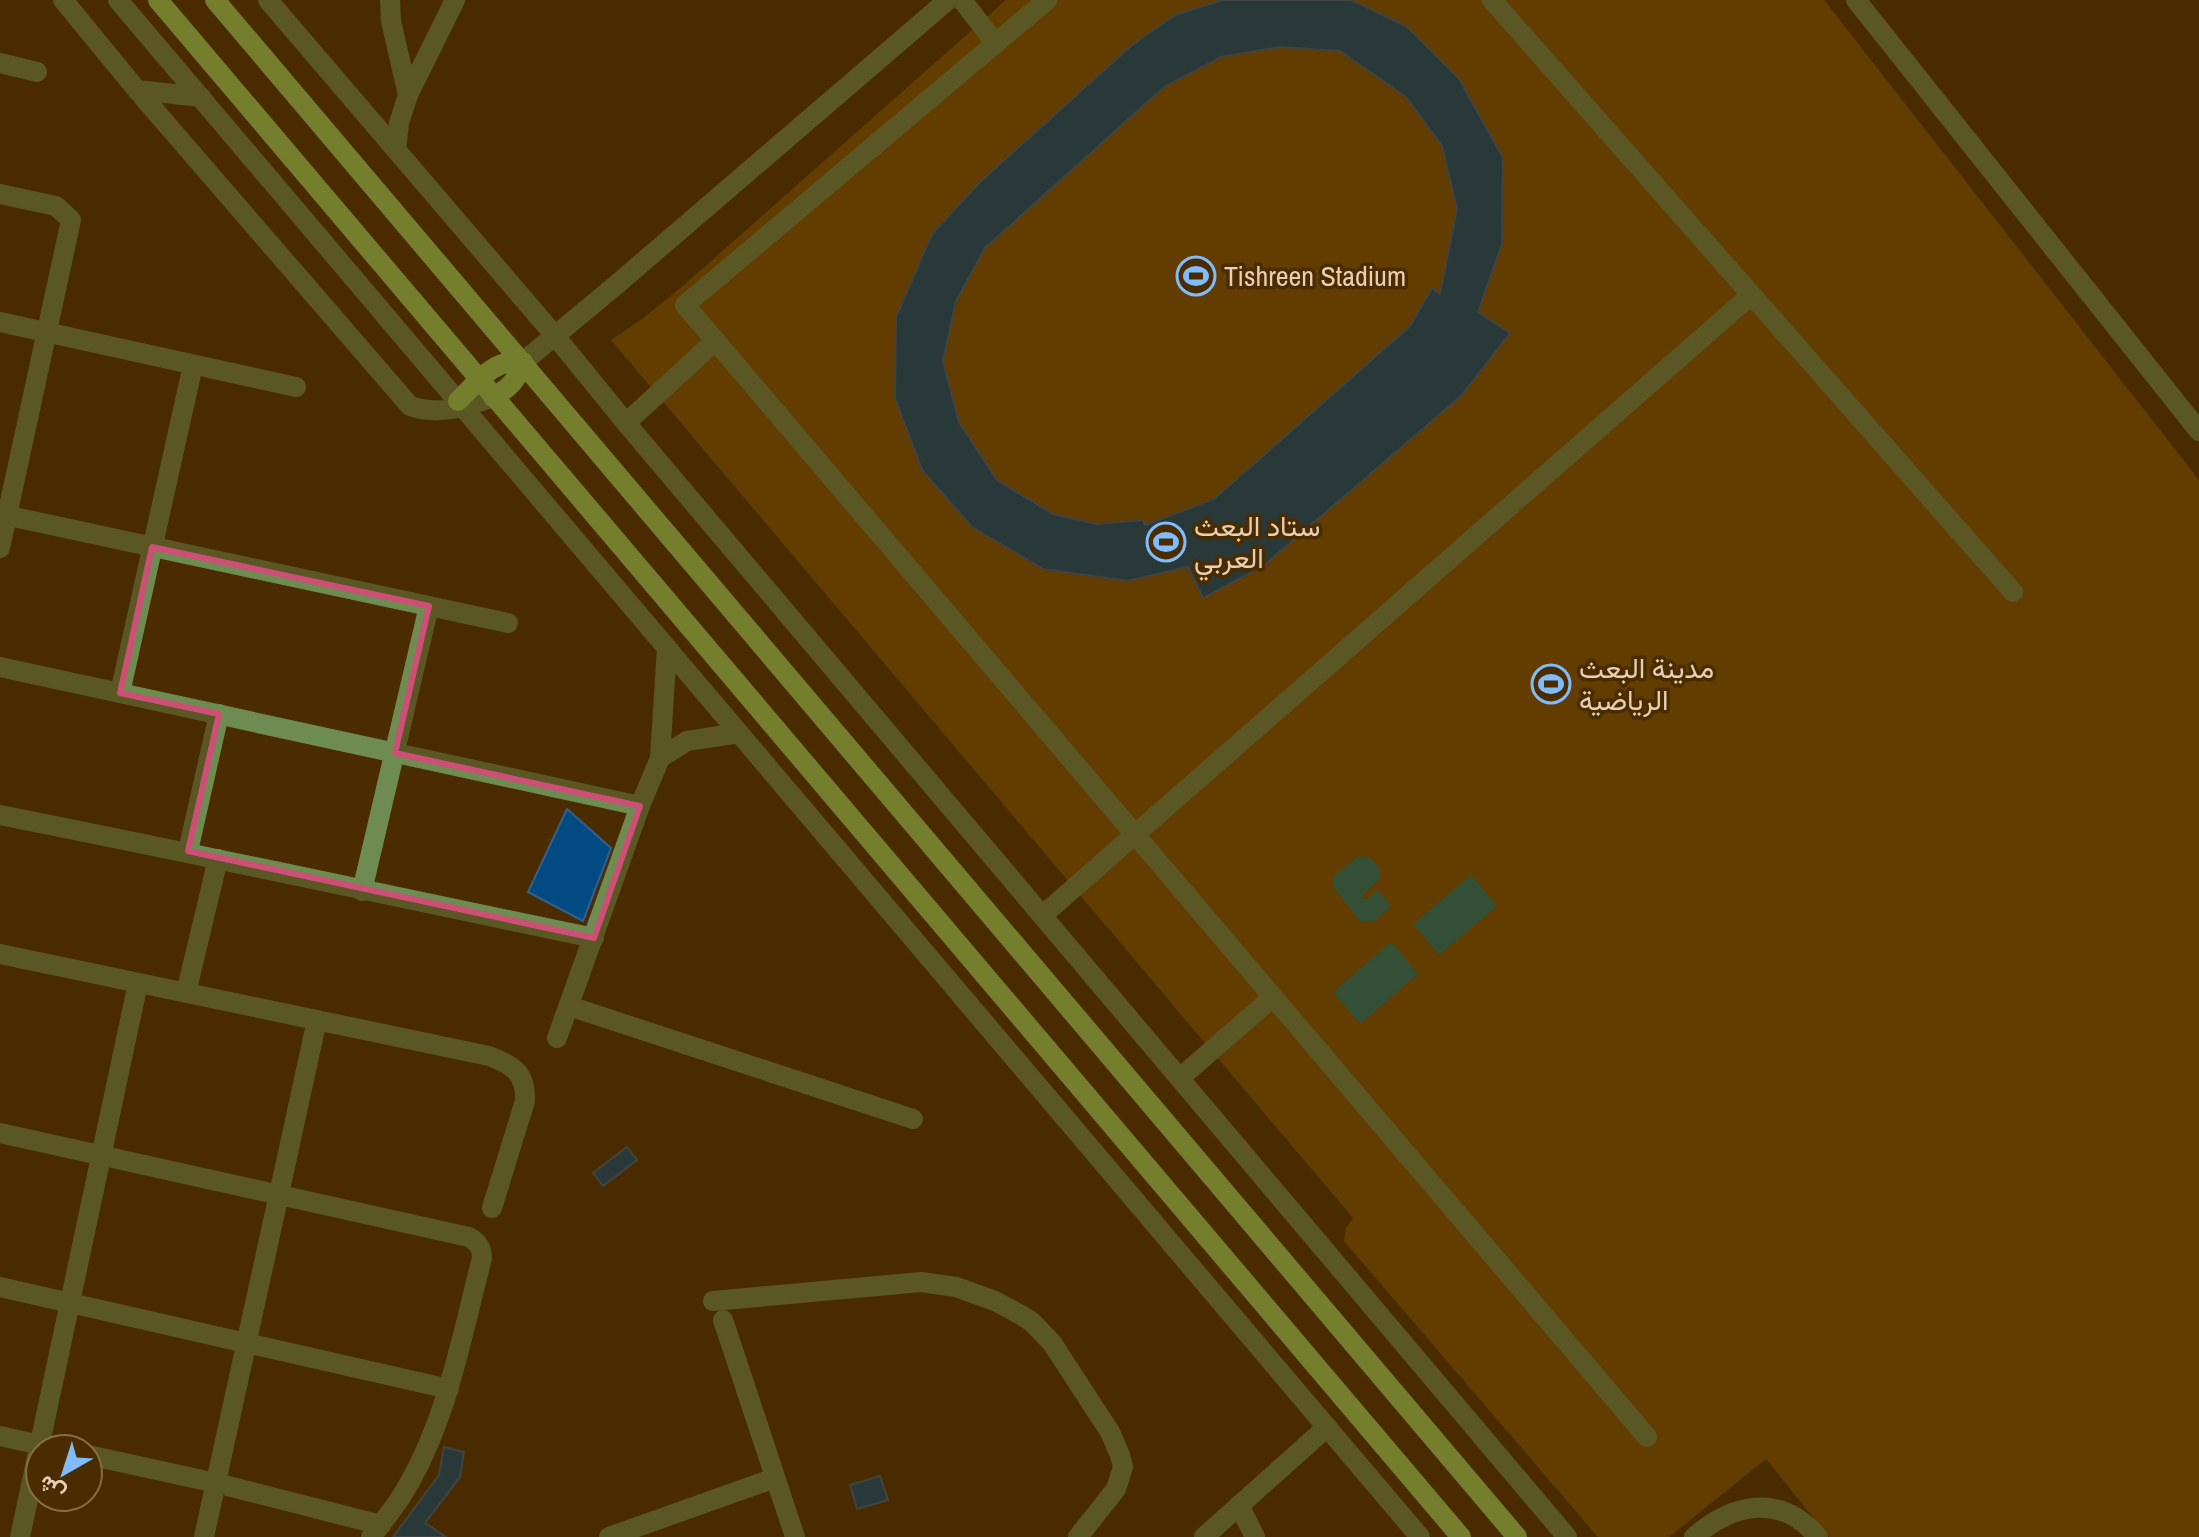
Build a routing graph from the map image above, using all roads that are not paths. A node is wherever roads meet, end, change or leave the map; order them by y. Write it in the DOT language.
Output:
graph roads {
  1 [pos="63,0"];
  2 [pos="118,0"];
  3 [pos="158,0"];
  4 [pos="215,0"];
  5 [pos="268,0"];
  6 [pos="390,0"];
  7 [pos="455,0"];
  8 [pos="948,0"];
  9 [pos="962,0"];
  10 [pos="1047,0"];
  11 [pos="1492,0"];
  12 [pos="1856,0"];
  13 [pos="996,44"];
  14 [pos="0,63"];
  15 [pos="37,72"];
  16 [pos="137,90"];
  17 [pos="408,95"];
  18 [pos="201,97"];
  19 [pos="396,150"];
  20 [pos="0,194"];
  21 [pos="1751,295"];
  22 [pos="0,322"];
  23 [pos="48,333"];
  24 [pos="556,337"];
  25 [pos="715,341"];
  26 [pos="523,362"];
  27 [pos="193,365"];
  28 [pos="479,381"];
  29 [pos="296,387"];
  30 [pos="493,397"];
  31 [pos="460,404"];
  32 [pos="626,423"];
  33 [pos="2199,431"];
  34 [pos="4,515"];
  35 [pos="152,547"];
  36 [pos="0,548"];
  37 [pos="2013,592"];
  38 [pos="429,606"];
  39 [pos="508,623"];
  40 [pos="667,648"];
  41 [pos="0,667"];
  42 [pos="120,693"];
  43 [pos="219,714"];
  44 [pos="739,733"];
  45 [pos="395,753"];
  46 [pos="660,758"];
  47 [pos="640,806"];
  48 [pos="0,816"];
  49 [pos="1136,836"];
  50 [pos="188,851"];
  51 [pos="218,859"];
  52 [pos="362,891"];
  53 [pos="1043,915"];
  54 [pos="594,938"];
  55 [pos="0,954"];
  56 [pos="138,983"];
  57 [pos="186,993"];
  58 [pos="1273,997"];
  59 [pos="569,1006"];
  60 [pos="317,1020"];
  61 [pos="557,1038"];
  62 [pos="1180,1078"];
  63 [pos="913,1119"];
  64 [pos="0,1133"];
  65 [pos="102,1155"];
  66 [pos="279,1195"];
  67 [pos="492,1208"];
  68 [pos="0,1287"];
  69 [pos="713,1301"];
  70 [pos="70,1303"];
  71 [pos="723,1320"];
  72 [pos="247,1343"];
  73 [pos="449,1389"];
  74 [pos="1327,1427"];
  75 [pos="52,1433"];
  76 [pos="0,1436"];
  77 [pos="1647,1437"];
  78 [pos="24,1441"];
  79 [pos="104,1458"];
  80 [pos="775,1478"];
  81 [pos="216,1483"];
  82 [pos="1239,1505"];
  83 [pos="28,1513"];
  84 [pos="376,1531"];
  85 [pos="20,1537"];
  86 [pos="204,1537"];
  87 [pos="609,1537"];
  88 [pos="795,1537"];
  89 [pos="1078,1537"];
  90 [pos="1204,1537"];
  91 [pos="1255,1537"];
  92 [pos="1420,1537"];
  93 [pos="1461,1537"];
  94 [pos="1517,1537"];
  95 [pos="1567,1537"];
  96 [pos="1694,1537"];
  97 [pos="1818,1537"];
  1 -- 16 [label="street"];
  2 -- 18 [label="street"];
  3 -- 28 [label="main road"];
  4 -- 26 [label="main road"];
  5 -- 19 [label="street"];
  6 -- 17 [label="street"];
  7 -- 17 [label="street"];
  8 -- 24 [label="street"];
  9 -- 13 [label="street"];
  10 -- 13 [label="street"];
  11 -- 21 [label="street"];
  12 -- 33 [label="street"];
  13 -- 25 [label="street"];
  14 -- 15 [label="street"];
  16 -- 18 [label="street"];
  16 -- 31 [label="street"];
  17 -- 19 [label="street"];
  18 -- 31 [label="street"];
  19 -- 24 [label="street"];
  20 -- 23 [label="street"];
  21 -- 37 [label="street"];
  21 -- 49 [label="street"];
  22 -- 23 [label="street"];
  23 -- 27 [label="street"];
  23 -- 34 [label="street"];
  24 -- 26 [label="street"];
  24 -- 32 [label="street"];
  25 -- 32 [label="street"];
  25 -- 49 [label="street"];
  26 -- 28 [label="main road"];
  26 -- 30 [label="main road"];
  26 -- 94 [label="main road"];
  27 -- 29 [label="street"];
  27 -- 35 [label="street"];
  28 -- 30 [label="main road"];
  28 -- 31 [label="main road"];
  30 -- 31 [label="street"];
  30 -- 93 [label="main road"];
  31 -- 40 [label="street"];
  32 -- 53 [label="street"];
  34 -- 35 [label="street"];
  34 -- 36 [label="street"];
  35 -- 38 [label="street"];
  35 -- 42 [label="street"];
  38 -- 39 [label="street"];
  38 -- 45 [label="street"];
  40 -- 44 [label="street"];
  40 -- 46 [label="street"];
  41 -- 42 [label="street"];
  42 -- 43 [label="street"];
  43 -- 45 [label="street"];
  43 -- 50 [label="street"];
  44 -- 46 [label="street"];
  44 -- 74 [label="street"];
  45 -- 47 [label="street"];
  45 -- 52 [label="street"];
  46 -- 47 [label="street"];
  47 -- 54 [label="street"];
  48 -- 50 [label="street"];
  49 -- 53 [label="street"];
  49 -- 58 [label="street"];
  50 -- 51 [label="street"];
  51 -- 52 [label="street"];
  51 -- 57 [label="street"];
  52 -- 54 [label="street"];
  53 -- 62 [label="street"];
  54 -- 59 [label="street"];
  55 -- 56 [label="street"];
  56 -- 57 [label="street"];
  56 -- 65 [label="street"];
  57 -- 60 [label="street"];
  58 -- 62 [label="street"];
  58 -- 77 [label="street"];
  59 -- 61 [label="street"];
  59 -- 63 [label="street"];
  60 -- 66 [label="street"];
  60 -- 67 [label="street"];
  62 -- 95 [label="street"];
  64 -- 65 [label="street"];
  65 -- 66 [label="street"];
  65 -- 70 [label="street"];
  66 -- 72 [label="street"];
  66 -- 73 [label="street"];
  68 -- 70 [label="street"];
  69 -- 89 [label="street"];
  70 -- 72 [label="street"];
  70 -- 75 [label="street"];
  71 -- 80 [label="street"];
  72 -- 73 [label="street"];
  72 -- 81 [label="street"];
  73 -- 84 [label="street"];
  74 -- 82 [label="street"];
  74 -- 92 [label="street"];
  76 -- 78 [label="street"];
  79 -- 81 [label="street"];
  80 -- 87 [label="street"];
  80 -- 88 [label="street"];
  81 -- 84 [label="street"];
  81 -- 86 [label="street"];
  82 -- 90 [label="street"];
  82 -- 91 [label="street"];
  83 -- 85 [label="street"];
  96 -- 97 [label="street"];
}
